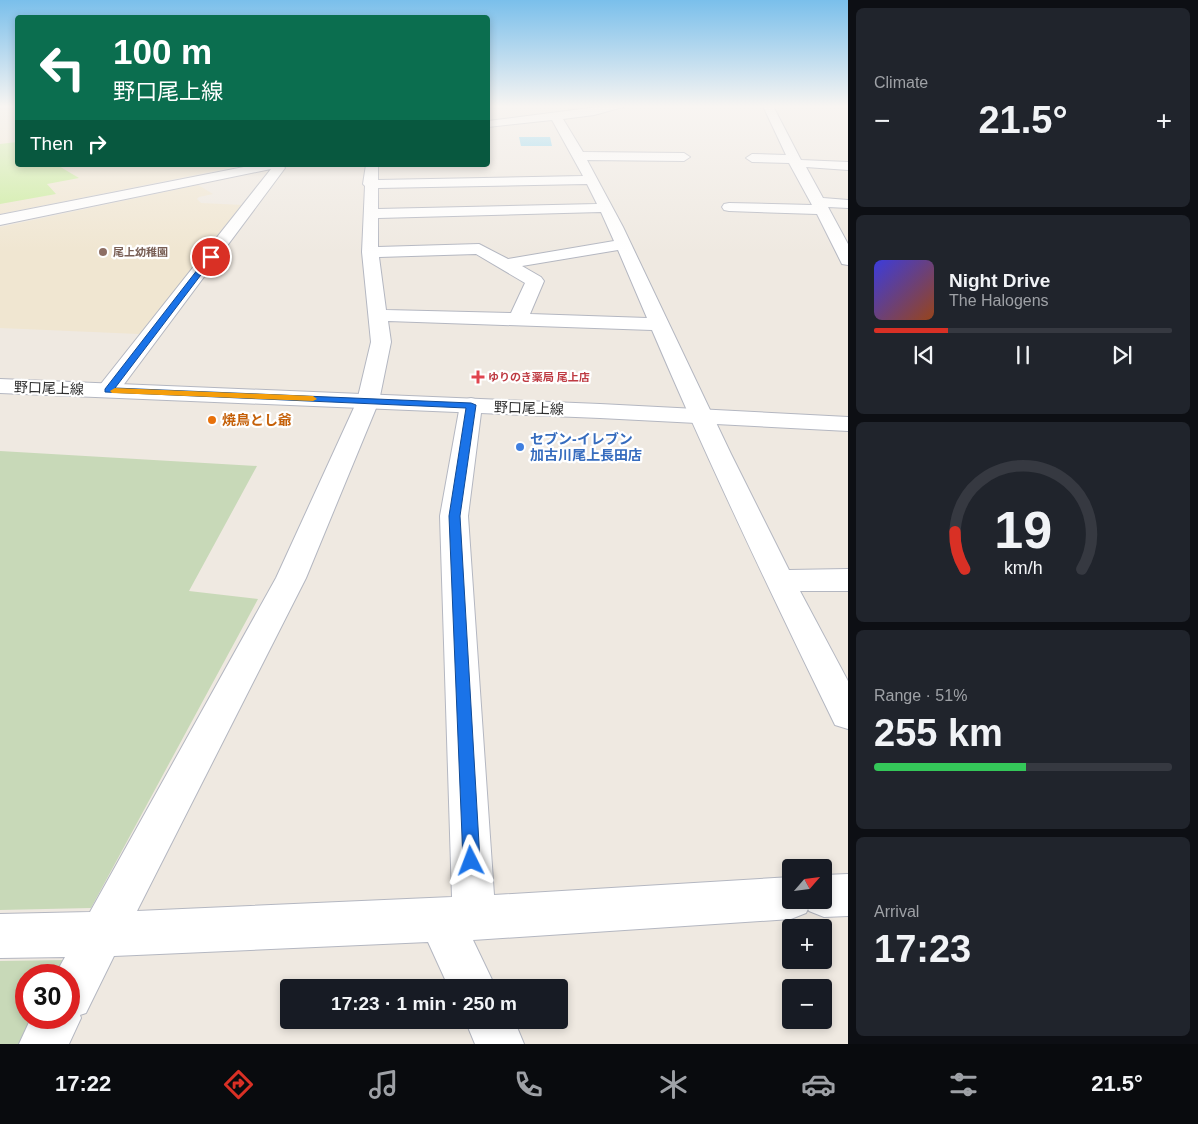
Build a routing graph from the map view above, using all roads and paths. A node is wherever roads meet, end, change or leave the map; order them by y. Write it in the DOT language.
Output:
graph roads {
  1 [pos="791,155"];
  2 [pos="581,156"];
  3 [pos="684,157"];
  4 [pos="752,158"];
  5 [pos="794,161"];
  6 [pos="848,166"];
  7 [pos="263,167"];
  8 [pos="277,167"];
  9 [pos="372,167"];
  10 [pos="591,180"];
  11 [pos="370,184"];
  12 [pos="848,204"];
  13 [pos="737,205"];
  14 [pos="605,208"];
  15 [pos="823,211"];
  16 [pos="370,214"];
  17 [pos="0,220"];
  18 [pos="848,223"];
  19 [pos="623,244"];
  20 [pos="370,252"];
  21 [pos="848,260"];
  22 [pos="506,264"];
  23 [pos="378,315"];
  24 [pos="518,320"];
  25 [pos="661,324"];
  26 [pos="0,386"];
  27 [pos="108,390"];
  28 [pos="368,401"];
  29 [pos="471,405"];
  30 [pos="700,416"];
  31 [pos="848,424"];
  32 [pos="848,580"];
  33 [pos="780,581"];
  34 [pos="848,714"];
  35 [pos="848,894"];
  36 [pos="832,895"];
  37 [pos="782,899"];
  38 [pos="457,919"];
  39 [pos="102,934"];
  40 [pos="0,936"];
  41 [pos="80,975"];
  42 [pos="471,979"];
  43 [pos="52,1029"];
  44 [pos="493,1029"];
  45 [pos="43,1044"];
  46 [pos="500,1044"];
  1 -- 5 [label="street"];
  2 -- 3 [label="street"];
  2 -- 10 [label="street"];
  4 -- 5 [label="street"];
  5 -- 6 [label="street"];
  5 -- 15 [label="street"];
  7 -- 17 [label="street"];
  8 -- 27 [label="street"];
  9 -- 11 [label="street"];
  10 -- 11 [label="street"];
  10 -- 14 [label="street"];
  11 -- 16 [label="street"];
  12 -- 15 [label="street"];
  13 -- 15 [label="street"];
  14 -- 16 [label="street"];
  14 -- 19 [label="street"];
  15 -- 18 [label="street"];
  15 -- 21 [label="street"];
  16 -- 20 [label="street"];
  19 -- 22 [label="street"];
  19 -- 25 [label="street"];
  20 -- 22 [label="street"];
  20 -- 23 [label="street"];
  22 -- 24 [label="street"];
  23 -- 24 [label="street"];
  23 -- 28 [label="street"];
  24 -- 25 [label="street"];
  25 -- 30 [label="street"];
  26 -- 27 [label="street, 野口尾上線"];
  27 -- 28 [label="street, 野口尾上線"];
  28 -- 29 [label="street, 野口尾上線"];
  28 -- 39 [label="street"];
  29 -- 30 [label="street, 野口尾上線"];
  29 -- 38 [label="street"];
  30 -- 31 [label="street, 野口尾上線"];
  30 -- 33 [label="street"];
  32 -- 33 [label="street"];
  33 -- 34 [label="street"];
  35 -- 36 [label="street"];
  37 -- 38 [label="street"];
  38 -- 39 [label="street"];
  38 -- 42 [label="street"];
  39 -- 40 [label="street"];
  39 -- 41 [label="street"];
  43 -- 45 [label="street"];
  44 -- 46 [label="street"];
}
